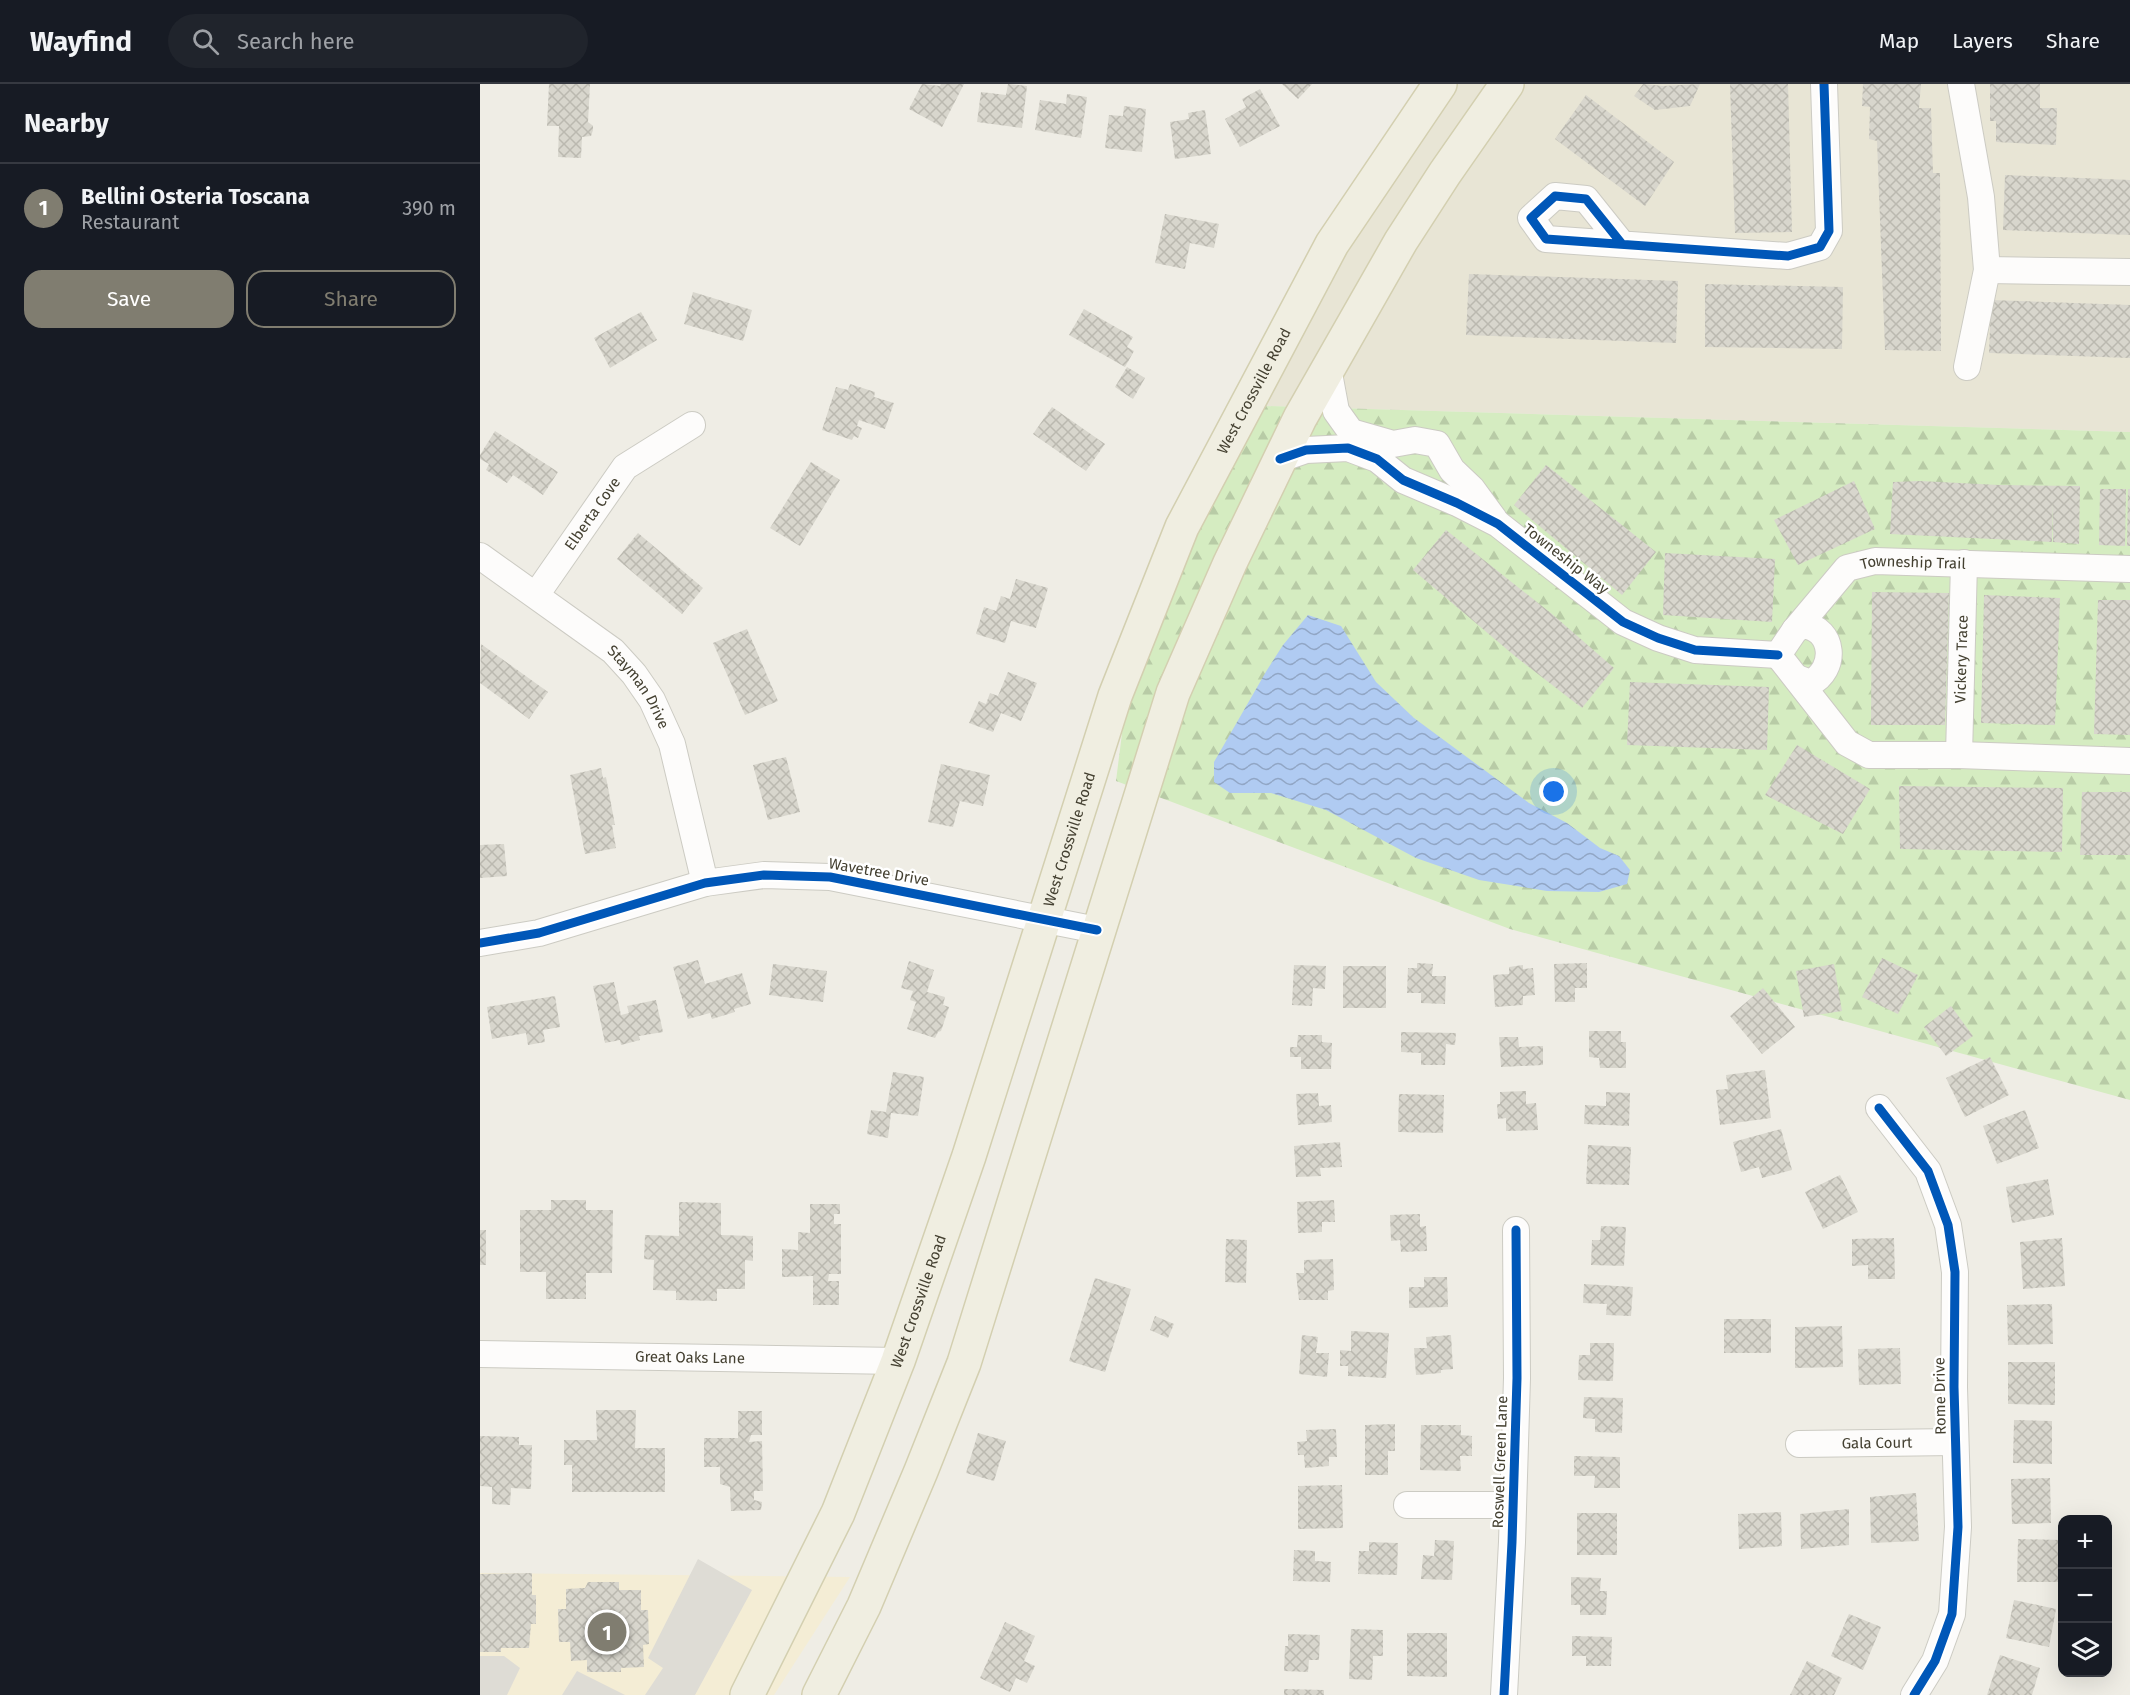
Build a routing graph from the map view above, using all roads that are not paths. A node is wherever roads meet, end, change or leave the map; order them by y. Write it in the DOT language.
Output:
graph roads {
  1 [pos="1440,84"];
  2 [pos="1507,84"];
  3 [pos="1824,84"];
  4 [pos="1960,84"];
  5 [pos="1622,244"];
  6 [pos="1987,270"];
  7 [pos="2130,272"];
  8 [pos="1967,367"];
  9 [pos="1328,368"];
  10 [pos="692,425"];
  11 [pos="1350,440"];
  12 [pos="1280,459"];
  13 [pos="1498,524"];
  14 [pos="480,556"];
  15 [pos="1964,563"];
  16 [pos="2130,569"];
  17 [pos="536,595"];
  18 [pos="1795,630"];
  19 [pos="1778,655"];
  20 [pos="1797,678"];
  21 [pos="1959,755"];
  22 [pos="2130,760"];
  23 [pos="705,882"];
  24 [pos="1044,920"];
  25 [pos="1098,930"];
  26 [pos="480,943"];
  27 [pos="1880,1108"];
  28 [pos="1516,1230"];
  29 [pos="480,1354"];
  30 [pos="898,1362"];
  31 [pos="1955,1442"];
  32 [pos="1799,1444"];
  33 [pos="1407,1505"];
  34 [pos="1513,1505"];
  35 [pos="747,1695"];
  36 [pos="819,1695"];
  37 [pos="1504,1695"];
  38 [pos="1914,1695"];
  1 -- 24 [label="main road, West Crossville Road"];
  2 -- 9 [label="main road"];
  3 -- 5 [label="street"];
  4 -- 6 [label="street"];
  5 -- 5 [label="street"];
  6 -- 7 [label="street"];
  6 -- 8 [label="street"];
  9 -- 11 [label="street"];
  9 -- 12 [label="main road"];
  10 -- 17 [label="street, Elberta Cove"];
  11 -- 12 [label="street"];
  11 -- 13 [label="street, Towneship Way"];
  11 -- 13 [label="street, Towneship Way"];
  12 -- 25 [label="main road"];
  13 -- 19 [label="street, Towneship Way"];
  14 -- 17 [label="street, Stayman Drive"];
  15 -- 16 [label="street, Towneship Trail"];
  15 -- 18 [label="street, Towneship Trail"];
  15 -- 21 [label="street, Vickery Trace"];
  17 -- 23 [label="street, Stayman Drive"];
  18 -- 19 [label="street, Towneship Trail"];
  18 -- 20 [label="street"];
  19 -- 20 [label="street"];
  20 -- 21 [label="street"];
  21 -- 22 [label="street"];
  23 -- 24 [label="street, Wavetree Drive"];
  23 -- 26 [label="street, Wavetree Drive"];
  24 -- 25 [label="street, Wavetree Drive"];
  24 -- 30 [label="main road, West Crossville Road"];
  25 -- 36 [label="main road"];
  27 -- 31 [label="street, Rome Drive"];
  28 -- 34 [label="street, Roswell Green Lane"];
  29 -- 30 [label="street, Great Oaks Lane"];
  30 -- 35 [label="main road, West Crossville Road"];
  31 -- 32 [label="street, Gala Court"];
  31 -- 38 [label="street, Rome Drive"];
  33 -- 34 [label="street"];
  34 -- 37 [label="street, Roswell Green Lane"];
}
